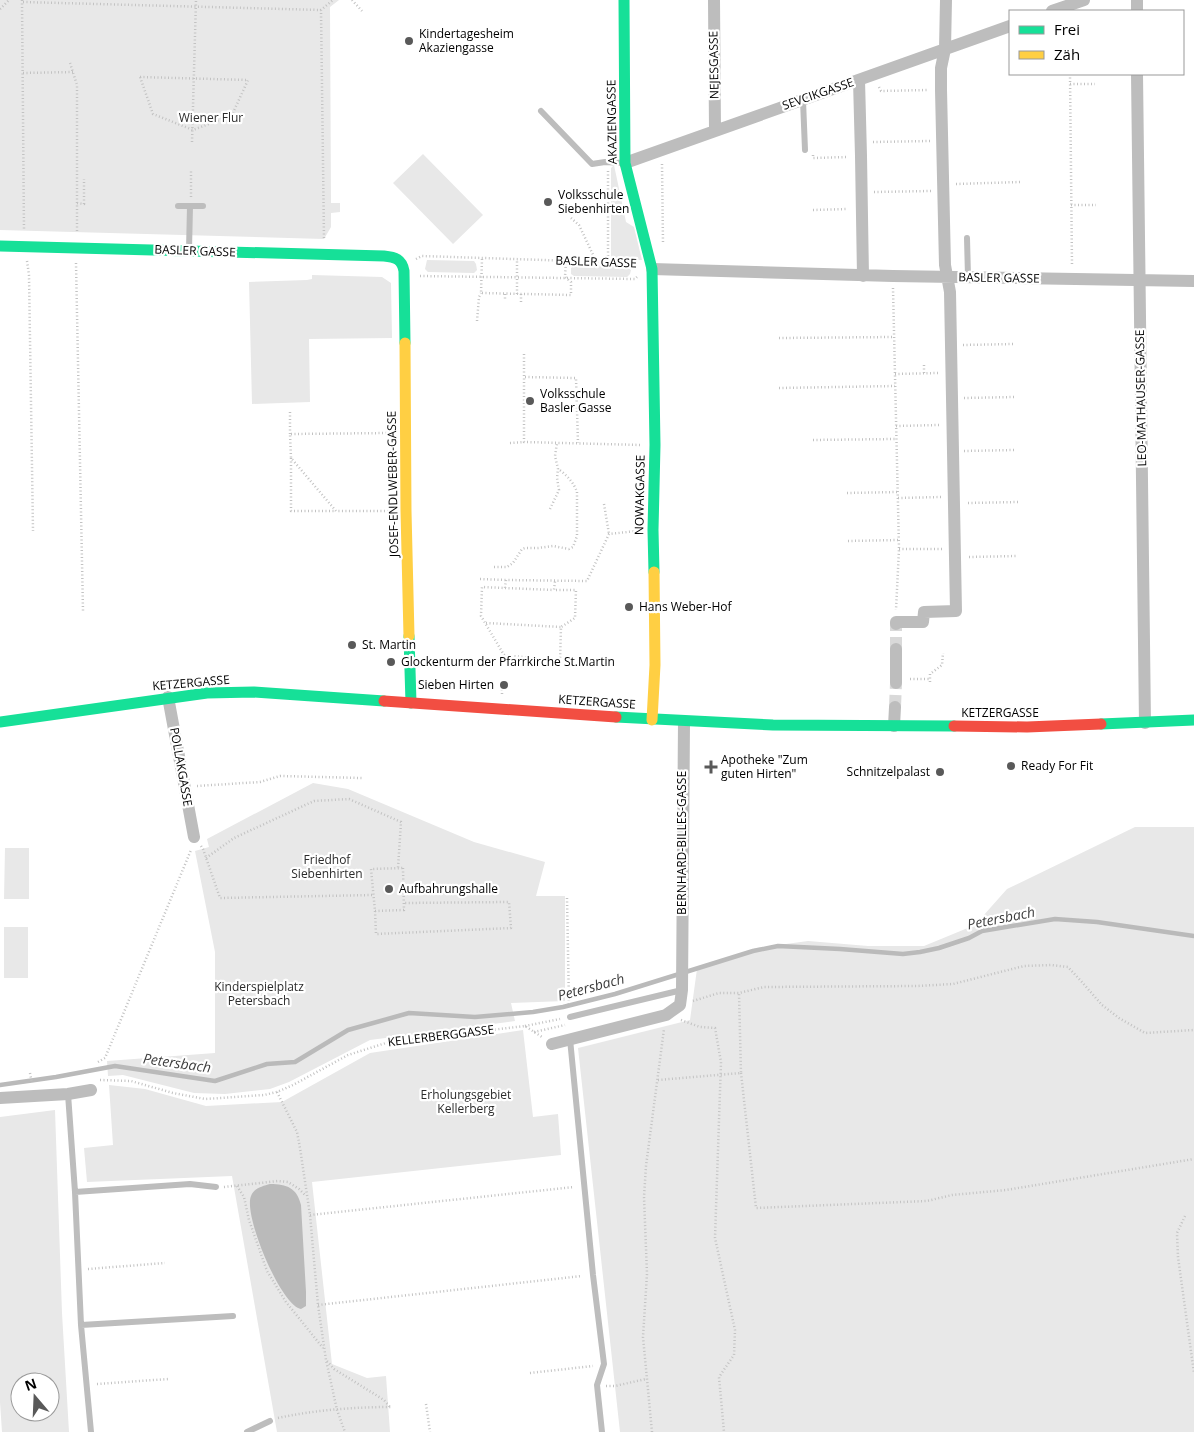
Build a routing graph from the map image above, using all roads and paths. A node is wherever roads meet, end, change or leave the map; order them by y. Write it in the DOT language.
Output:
graph roads {
  1 [pos="9,0"];
  2 [pos="196,0"];
  3 [pos="333,0"];
  4 [pos="352,0"];
  5 [pos="624,0"];
  6 [pos="714,0"];
  7 [pos="946,0"];
  8 [pos="1084,0"];
  9 [pos="22,1"];
  10 [pos="196,6"];
  11 [pos="0,9"];
  12 [pos="321,10"];
  13 [pos="1055,10"];
  14 [pos="362,11"];
  15 [pos="1009,26"];
  16 [pos="946,49"];
  17 [pos="70,63"];
  18 [pos="73,72"];
  19 [pos="23,73"];
  20 [pos="873,75"];
  21 [pos="1070,75"];
  22 [pos="1137,75"];
  23 [pos="194,78"];
  24 [pos="858,80"];
  25 [pos="1070,84"];
  26 [pos="1095,84"];
  27 [pos="942,90"];
  28 [pos="803,100"];
  29 [pos="541,111"];
  30 [pos="193,130"];
  31 [pos="715,131"];
  32 [pos="943,141"];
  33 [pos="192,142"];
  34 [pos="861,143"];
  35 [pos="662,150"];
  36 [pos="805,150"];
  37 [pos="862,156"];
  38 [pos="608,162"];
  39 [pos="625,163"];
  40 [pos="191,171"];
  41 [pos="84,179"];
  42 [pos="1020,182"];
  43 [pos="944,188"];
  44 [pos="862,193"];
  45 [pos="78,203"];
  46 [pos="1071,205"];
  47 [pos="1096,205"];
  48 [pos="178,206"];
  49 [pos="190,206"];
  50 [pos="203,206"];
  51 [pos="862,209"];
  52 [pos="813,210"];
  53 [pos="571,218"];
  54 [pos="967,238"];
  55 [pos="0,246"];
  56 [pos="24,246"];
  57 [pos="77,247"];
  58 [pos="189,250"];
  59 [pos="324,254"];
  60 [pos="482,258"];
  61 [pos="517,259"];
  62 [pos="566,260"];
  63 [pos="596,261"];
  64 [pos="608,262"];
  65 [pos="404,270"];
  66 [pos="657,270"];
  67 [pos="863,276"];
  68 [pos="893,276"];
  69 [pos="482,277"];
  70 [pos="517,277"];
  71 [pos="565,277"];
  72 [pos="948,277"];
  73 [pos="968,278"];
  74 [pos="1072,280"];
  75 [pos="1139,281"];
  76 [pos="1194,281"];
  77 [pos="481,293"];
  78 [pos="505,294"];
  79 [pos="516,294"];
  80 [pos="522,294"];
  81 [pos="505,301"];
  82 [pos="521,302"];
  83 [pos="477,321"];
  84 [pos="894,337"];
  85 [pos="779,338"];
  86 [pos="1014,344"];
  87 [pos="951,345"];
  88 [pos="524,354"];
  89 [pos="924,365"];
  90 [pos="952,373"];
  91 [pos="895,374"];
  92 [pos="924,374"];
  93 [pos="525,377"];
  94 [pos="895,386"];
  95 [pos="779,388"];
  96 [pos="1015,397"];
  97 [pos="952,398"];
  98 [pos="290,412"];
  99 [pos="953,425"];
  100 [pos="896,426"];
  101 [pos="405,432"];
  102 [pos="290,434"];
  103 [pos="896,439"];
  104 [pos="813,440"];
  105 [pos="524,442"];
  106 [pos="510,443"];
  107 [pos="556,443"];
  108 [pos="578,444"];
  109 [pos="655,446"];
  110 [pos="1015,450"];
  111 [pos="953,451"];
  112 [pos="291,458"];
  113 [pos="558,468"];
  114 [pos="898,492"];
  115 [pos="846,493"];
  116 [pos="898,498"];
  117 [pos="954,500"];
  118 [pos="1019,502"];
  119 [pos="604,504"];
  120 [pos="550,509"];
  121 [pos="336,511"];
  122 [pos="406,511"];
  123 [pos="653,530"];
  124 [pos="33,531"];
  125 [pos="609,534"];
  126 [pos="899,540"];
  127 [pos="848,541"];
  128 [pos="899,549"];
  129 [pos="955,553"];
  130 [pos="1017,556"];
  131 [pos="494,567"];
  132 [pos="480,578"];
  133 [pos="506,580"];
  134 [pos="555,581"];
  135 [pos="505,588"];
  136 [pos="554,590"];
  137 [pos="83,611"];
  138 [pos="486,623"];
  139 [pos="896,623"];
  140 [pos="561,628"];
  141 [pos="896,649"];
  142 [pos="943,653"];
  143 [pos="504,655"];
  144 [pos="503,660"];
  145 [pos="896,681"];
  146 [pos="168,697"];
  147 [pos="411,703"];
  148 [pos="895,707"];
  149 [pos="652,720"];
  150 [pos="1194,720"];
  151 [pos="0,722"];
  152 [pos="684,722"];
  153 [pos="1145,723"];
  154 [pos="894,726"];
  155 [pos="362,778"];
  156 [pos="183,780"];
  157 [pos="194,837"];
  158 [pos="206,858"];
  159 [pos="398,868"];
  160 [pos="373,895"];
  161 [pos="567,898"];
  162 [pos="404,903"];
  163 [pos="375,911"];
  164 [pos="682,990"];
  165 [pos="739,993"];
  166 [pos="568,1000"];
  167 [pos="680,1005"];
  168 [pos="666,1015"];
  169 [pos="570,1017"];
  170 [pos="525,1026"];
  171 [pos="1194,1030"];
  172 [pos="570,1039"];
  173 [pos="552,1044"];
  174 [pos="98,1062"];
  175 [pos="30,1072"];
  176 [pos="741,1073"];
  177 [pos="720,1076"];
  178 [pos="658,1080"];
  179 [pos="95,1085"];
  180 [pos="32,1088"];
  181 [pos="277,1092"];
  182 [pos="68,1094"];
  183 [pos="0,1098"];
  184 [pos="1194,1159"];
  185 [pos="585,1185"];
  186 [pos="237,1186"];
  187 [pos="216,1187"];
  188 [pos="76,1192"];
  189 [pos="307,1197"];
  190 [pos="310,1216"];
  191 [pos="1185,1216"];
  192 [pos="165,1264"];
  193 [pos="79,1270"];
  194 [pos="593,1275"];
  195 [pos="318,1305"];
  196 [pos="233,1316"];
  197 [pos="81,1325"];
  198 [pos="324,1349"];
  199 [pos="326,1360"];
  200 [pos="604,1364"];
  201 [pos="1194,1373"];
  202 [pos="530,1374"];
  203 [pos="169,1379"];
  204 [pos="646,1379"];
  205 [pos="85,1385"];
  206 [pos="597,1385"];
  207 [pos="426,1404"];
  208 [pos="337,1410"];
  209 [pos="270,1421"];
  210 [pos="91,1432"];
  211 [pos="247,1432"];
  212 [pos="344,1432"];
  213 [pos="430,1432"];
  214 [pos="602,1432"];
  215 [pos="652,1432"];
  216 [pos="724,1432"];
  1 -- 11 [label="path"];
  2 -- 10 [label="path"];
  3 -- 12 [label="path"];
  4 -- 14 [label="path"];
  5 -- 39 [label="street, AKAZIENGASSE"];
  6 -- 31 [label="street, NEJESGASSE"];
  7 -- 16 [label="street"];
  8 -- 13 [label="street"];
  9 -- 10 [label="path"];
  9 -- 19 [label="path"];
  10 -- 12 [label="path"];
  10 -- 23 [label="path"];
  12 -- 59 [label="path"];
  15 -- 16 [label="street, SEVCIKGASSE"];
  16 -- 20 [label="street, SEVCIKGASSE"];
  16 -- 27 [label="street"];
  17 -- 18 [label="path"];
  18 -- 19 [label="path"];
  18 -- 45 [label="path"];
  19 -- 56 [label="path"];
  20 -- 24 [label="street, SEVCIKGASSE"];
  20 -- 27 [label="path"];
  21 -- 25 [label="path"];
  22 -- 75 [label="street, LEO-MATHAUSER-GASSE"];
  23 -- 30 [label="path"];
  23 -- 30 [label="path"];
  23 -- 30 [label="path"];
  24 -- 28 [label="street, SEVCIKGASSE"];
  24 -- 34 [label="street"];
  25 -- 26 [label="path"];
  25 -- 46 [label="path"];
  27 -- 32 [label="street"];
  28 -- 31 [label="street, SEVCIKGASSE"];
  28 -- 36 [label="lane"];
  29 -- 38 [label="lane"];
  30 -- 33 [label="path"];
  31 -- 35 [label="street, SEVCIKGASSE"];
  32 -- 34 [label="path"];
  32 -- 43 [label="street"];
  34 -- 37 [label="street"];
  35 -- 39 [label="street, SEVCIKGASSE"];
  35 -- 66 [label="path"];
  36 -- 37 [label="path"];
  37 -- 44 [label="street"];
  38 -- 39 [label="lane"];
  38 -- 64 [label="path"];
  39 -- 66 [label="street, AKAZIENGASSE"];
  40 -- 49 [label="path"];
  41 -- 45 [label="path"];
  42 -- 43 [label="path"];
  43 -- 44 [label="path"];
  43 -- 72 [label="street"];
  44 -- 51 [label="street"];
  45 -- 57 [label="path"];
  46 -- 47 [label="path"];
  46 -- 74 [label="path"];
  48 -- 49 [label="lane"];
  49 -- 50 [label="lane"];
  49 -- 58 [label="lane"];
  51 -- 52 [label="path"];
  51 -- 67 [label="street"];
  53 -- 63 [label="path"];
  54 -- 73 [label="lane"];
  55 -- 56 [label="street, BASLER GASSE"];
  56 -- 57 [label="street, BASLER GASSE"];
  56 -- 124 [label="path"];
  57 -- 58 [label="street, BASLER GASSE"];
  57 -- 137 [label="path"];
  58 -- 59 [label="street, BASLER GASSE"];
  59 -- 65 [label="street, BASLER GASSE"];
  60 -- 61 [label="path, BASLER GASSE"];
  60 -- 65 [label="path, BASLER GASSE"];
  60 -- 69 [label="path"];
  61 -- 62 [label="path, BASLER GASSE"];
  61 -- 70 [label="path"];
  62 -- 63 [label="path, BASLER GASSE"];
  62 -- 71 [label="path"];
  63 -- 64 [label="path, BASLER GASSE"];
  64 -- 66 [label="path, BASLER GASSE"];
  65 -- 69 [label="path"];
  65 -- 101 [label="street, JOSEF-ENDLWEBER-GASSE"];
  66 -- 67 [label="street, BASLER GASSE"];
  66 -- 71 [label="path"];
  66 -- 109 [label="street, NOWAKGASSE"];
  67 -- 68 [label="street, BASLER GASSE"];
  68 -- 72 [label="street, BASLER GASSE"];
  68 -- 84 [label="path"];
  69 -- 70 [label="path"];
  69 -- 77 [label="path"];
  70 -- 71 [label="path"];
  70 -- 79 [label="path"];
  71 -- 80 [label="path"];
  72 -- 73 [label="street, BASLER GASSE"];
  72 -- 87 [label="street"];
  73 -- 74 [label="street, BASLER GASSE"];
  74 -- 75 [label="street, BASLER GASSE"];
  75 -- 76 [label="street, BASLER GASSE"];
  75 -- 153 [label="street, LEO-MATHAUSER-GASSE"];
  77 -- 78 [label="path"];
  77 -- 83 [label="path"];
  78 -- 79 [label="path"];
  78 -- 81 [label="path"];
  79 -- 80 [label="path"];
  80 -- 82 [label="path"];
  84 -- 85 [label="path"];
  84 -- 91 [label="path"];
  86 -- 87 [label="path"];
  87 -- 90 [label="street"];
  88 -- 93 [label="path"];
  89 -- 92 [label="path"];
  90 -- 92 [label="path"];
  90 -- 97 [label="street"];
  91 -- 92 [label="path"];
  91 -- 94 [label="path"];
  93 -- 105 [label="path"];
  93 -- 108 [label="path"];
  94 -- 95 [label="path"];
  94 -- 100 [label="path"];
  96 -- 97 [label="path"];
  97 -- 99 [label="street"];
  98 -- 102 [label="path"];
  99 -- 100 [label="path"];
  99 -- 111 [label="street"];
  100 -- 103 [label="path"];
  101 -- 102 [label="path"];
  101 -- 122 [label="street, JOSEF-ENDLWEBER-GASSE"];
  102 -- 112 [label="path"];
  103 -- 104 [label="path"];
  103 -- 114 [label="path"];
  105 -- 106 [label="path"];
  105 -- 107 [label="path"];
  107 -- 108 [label="path"];
  107 -- 113 [label="path"];
  108 -- 109 [label="path"];
  109 -- 123 [label="street, NOWAKGASSE"];
  110 -- 111 [label="path"];
  111 -- 117 [label="street"];
  112 -- 121 [label="path"];
  112 -- 121 [label="path"];
  113 -- 120 [label="path"];
  113 -- 131 [label="path"];
  114 -- 115 [label="path"];
  114 -- 116 [label="path"];
  116 -- 117 [label="path"];
  116 -- 126 [label="path"];
  117 -- 118 [label="path"];
  117 -- 129 [label="street"];
  119 -- 125 [label="path"];
  121 -- 122 [label="path"];
  122 -- 147 [label="street, JOSEF-ENDLWEBER-GASSE"];
  123 -- 125 [label="path"];
  123 -- 149 [label="street, NOWAKGASSE"];
  125 -- 134 [label="path"];
  126 -- 127 [label="path"];
  126 -- 128 [label="path"];
  128 -- 129 [label="path"];
  128 -- 139 [label="path"];
  129 -- 130 [label="path"];
  129 -- 139 [label="street"];
  132 -- 133 [label="path"];
  133 -- 134 [label="path"];
  133 -- 135 [label="path"];
  134 -- 136 [label="path"];
  135 -- 136 [label="path"];
  135 -- 138 [label="path"];
  136 -- 140 [label="path"];
  138 -- 140 [label="path"];
  138 -- 143 [label="path"];
  140 -- 143 [label="path"];
  141 -- 145 [label="street"];
  142 -- 145 [label="path"];
  143 -- 144 [label="path"];
  146 -- 147 [label="street, KETZERGASSE"];
  146 -- 151 [label="street, KETZERGASSE"];
  146 -- 156 [label="street, POLLAKGASSE"];
  147 -- 149 [label="street, KETZERGASSE"];
  148 -- 154 [label="street"];
  149 -- 152 [label="street, KETZERGASSE"];
  150 -- 153 [label="street, KETZERGASSE"];
  152 -- 154 [label="street, KETZERGASSE"];
  152 -- 164 [label="street, BERNHARD-BILLES-GASSE"];
  153 -- 154 [label="street, KETZERGASSE"];
  155 -- 156 [label="path"];
  156 -- 157 [label="street, POLLAKGASSE"];
  157 -- 158 [label="path"];
  157 -- 174 [label="path"];
  158 -- 159 [label="path"];
  158 -- 160 [label="path"];
  159 -- 160 [label="path"];
  159 -- 162 [label="path"];
  160 -- 163 [label="path"];
  161 -- 166 [label="path"];
  162 -- 163 [label="path"];
  162 -- 163 [label="path"];
  164 -- 167 [label="street"];
  164 -- 169 [label="lane"];
  165 -- 167 [label="path"];
  165 -- 171 [label="path"];
  165 -- 176 [label="path"];
  167 -- 168 [label="street"];
  168 -- 172 [label="street"];
  168 -- 177 [label="path"];
  168 -- 178 [label="path"];
  169 -- 170 [label="path, KELLERBERGGASSE"];
  170 -- 173 [label="path"];
  170 -- 181 [label="path, KELLERBERGGASSE"];
  172 -- 173 [label="street"];
  172 -- 185 [label="lane"];
  175 -- 180 [label="path"];
  176 -- 177 [label="path"];
  176 -- 184 [label="path"];
  177 -- 178 [label="path"];
  177 -- 216 [label="path"];
  178 -- 204 [label="path"];
  179 -- 181 [label="path, KELLERBERGGASSE"];
  179 -- 182 [label="street"];
  181 -- 189 [label="path"];
  182 -- 183 [label="street"];
  182 -- 188 [label="lane"];
  185 -- 190 [label="path"];
  185 -- 194 [label="lane"];
  186 -- 187 [label="path"];
  186 -- 189 [label="path"];
  186 -- 198 [label="path"];
  187 -- 188 [label="lane"];
  188 -- 193 [label="lane"];
  189 -- 190 [label="path"];
  190 -- 195 [label="path"];
  191 -- 201 [label="path"];
  192 -- 193 [label="path"];
  193 -- 197 [label="lane"];
  194 -- 195 [label="path"];
  194 -- 200 [label="lane"];
  195 -- 198 [label="path"];
  196 -- 197 [label="lane"];
  197 -- 205 [label="lane"];
  198 -- 199 [label="path"];
  199 -- 208 [label="path"];
  199 -- 208 [label="path"];
  200 -- 202 [label="path"];
  200 -- 206 [label="lane"];
  203 -- 205 [label="path"];
  204 -- 206 [label="path"];
  204 -- 215 [label="path"];
  205 -- 210 [label="lane"];
  206 -- 214 [label="lane"];
  207 -- 213 [label="path"];
  208 -- 209 [label="path"];
  208 -- 212 [label="path"];
  209 -- 211 [label="lane"];
}
